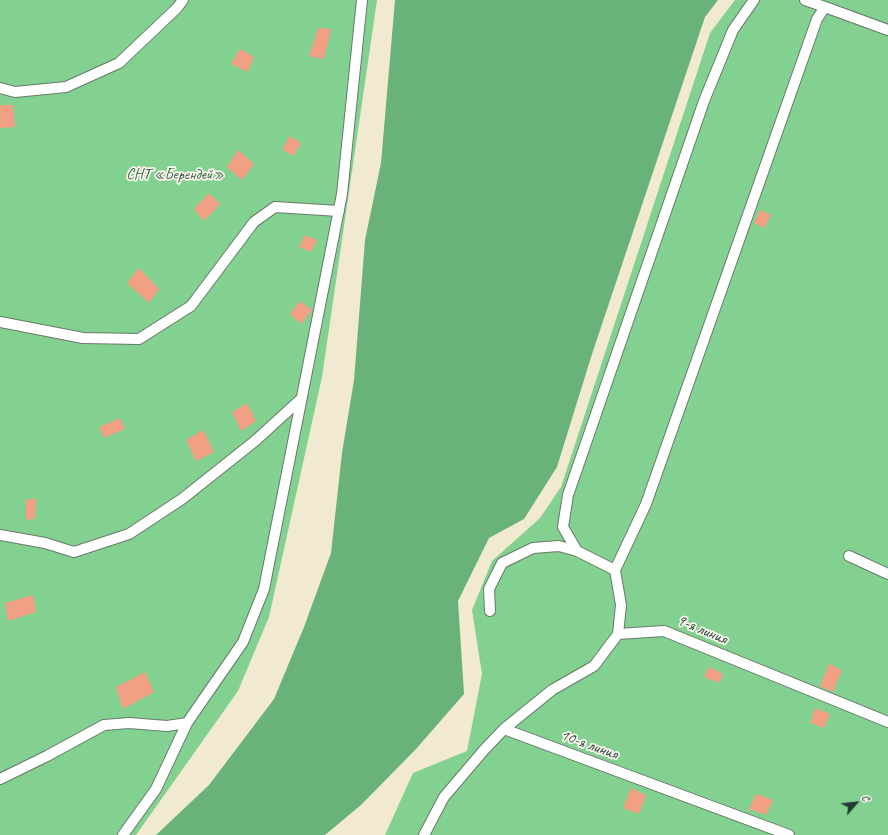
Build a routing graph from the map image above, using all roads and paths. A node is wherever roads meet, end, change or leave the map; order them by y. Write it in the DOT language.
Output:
graph roads {
  1 [pos="183,0"];
  2 [pos="362,0"];
  3 [pos="754,0"];
  4 [pos="805,0"];
  5 [pos="825,7"];
  6 [pos="888,30"];
  7 [pos="0,88"];
  8 [pos="339,211"];
  9 [pos="0,322"];
  10 [pos="301,399"];
  11 [pos="0,535"];
  12 [pos="577,551"];
  13 [pos="849,556"];
  14 [pos="615,570"];
  15 [pos="888,574"];
  16 [pos="490,611"];
  17 [pos="618,634"];
  18 [pos="888,722"];
  19 [pos="187,723"];
  20 [pos="504,729"];
  21 [pos="0,779"];
  22 [pos="123,835"];
  23 [pos="424,835"];
  24 [pos="789,835"];
  1 -- 7 [label="lane"];
  2 -- 8 [label="lane"];
  3 -- 12 [label="lane"];
  4 -- 5 [label="lane"];
  5 -- 6 [label="lane"];
  5 -- 14 [label="lane"];
  8 -- 9 [label="lane"];
  8 -- 10 [label="lane"];
  10 -- 11 [label="lane"];
  10 -- 19 [label="lane"];
  12 -- 14 [label="lane"];
  12 -- 16 [label="lane"];
  13 -- 15 [label="lane"];
  14 -- 17 [label="lane"];
  17 -- 18 [label="lane, 9-я линия"];
  17 -- 20 [label="lane"];
  19 -- 21 [label="lane"];
  19 -- 22 [label="lane"];
  20 -- 23 [label="lane"];
  20 -- 24 [label="lane, 10-я линия"];
}
